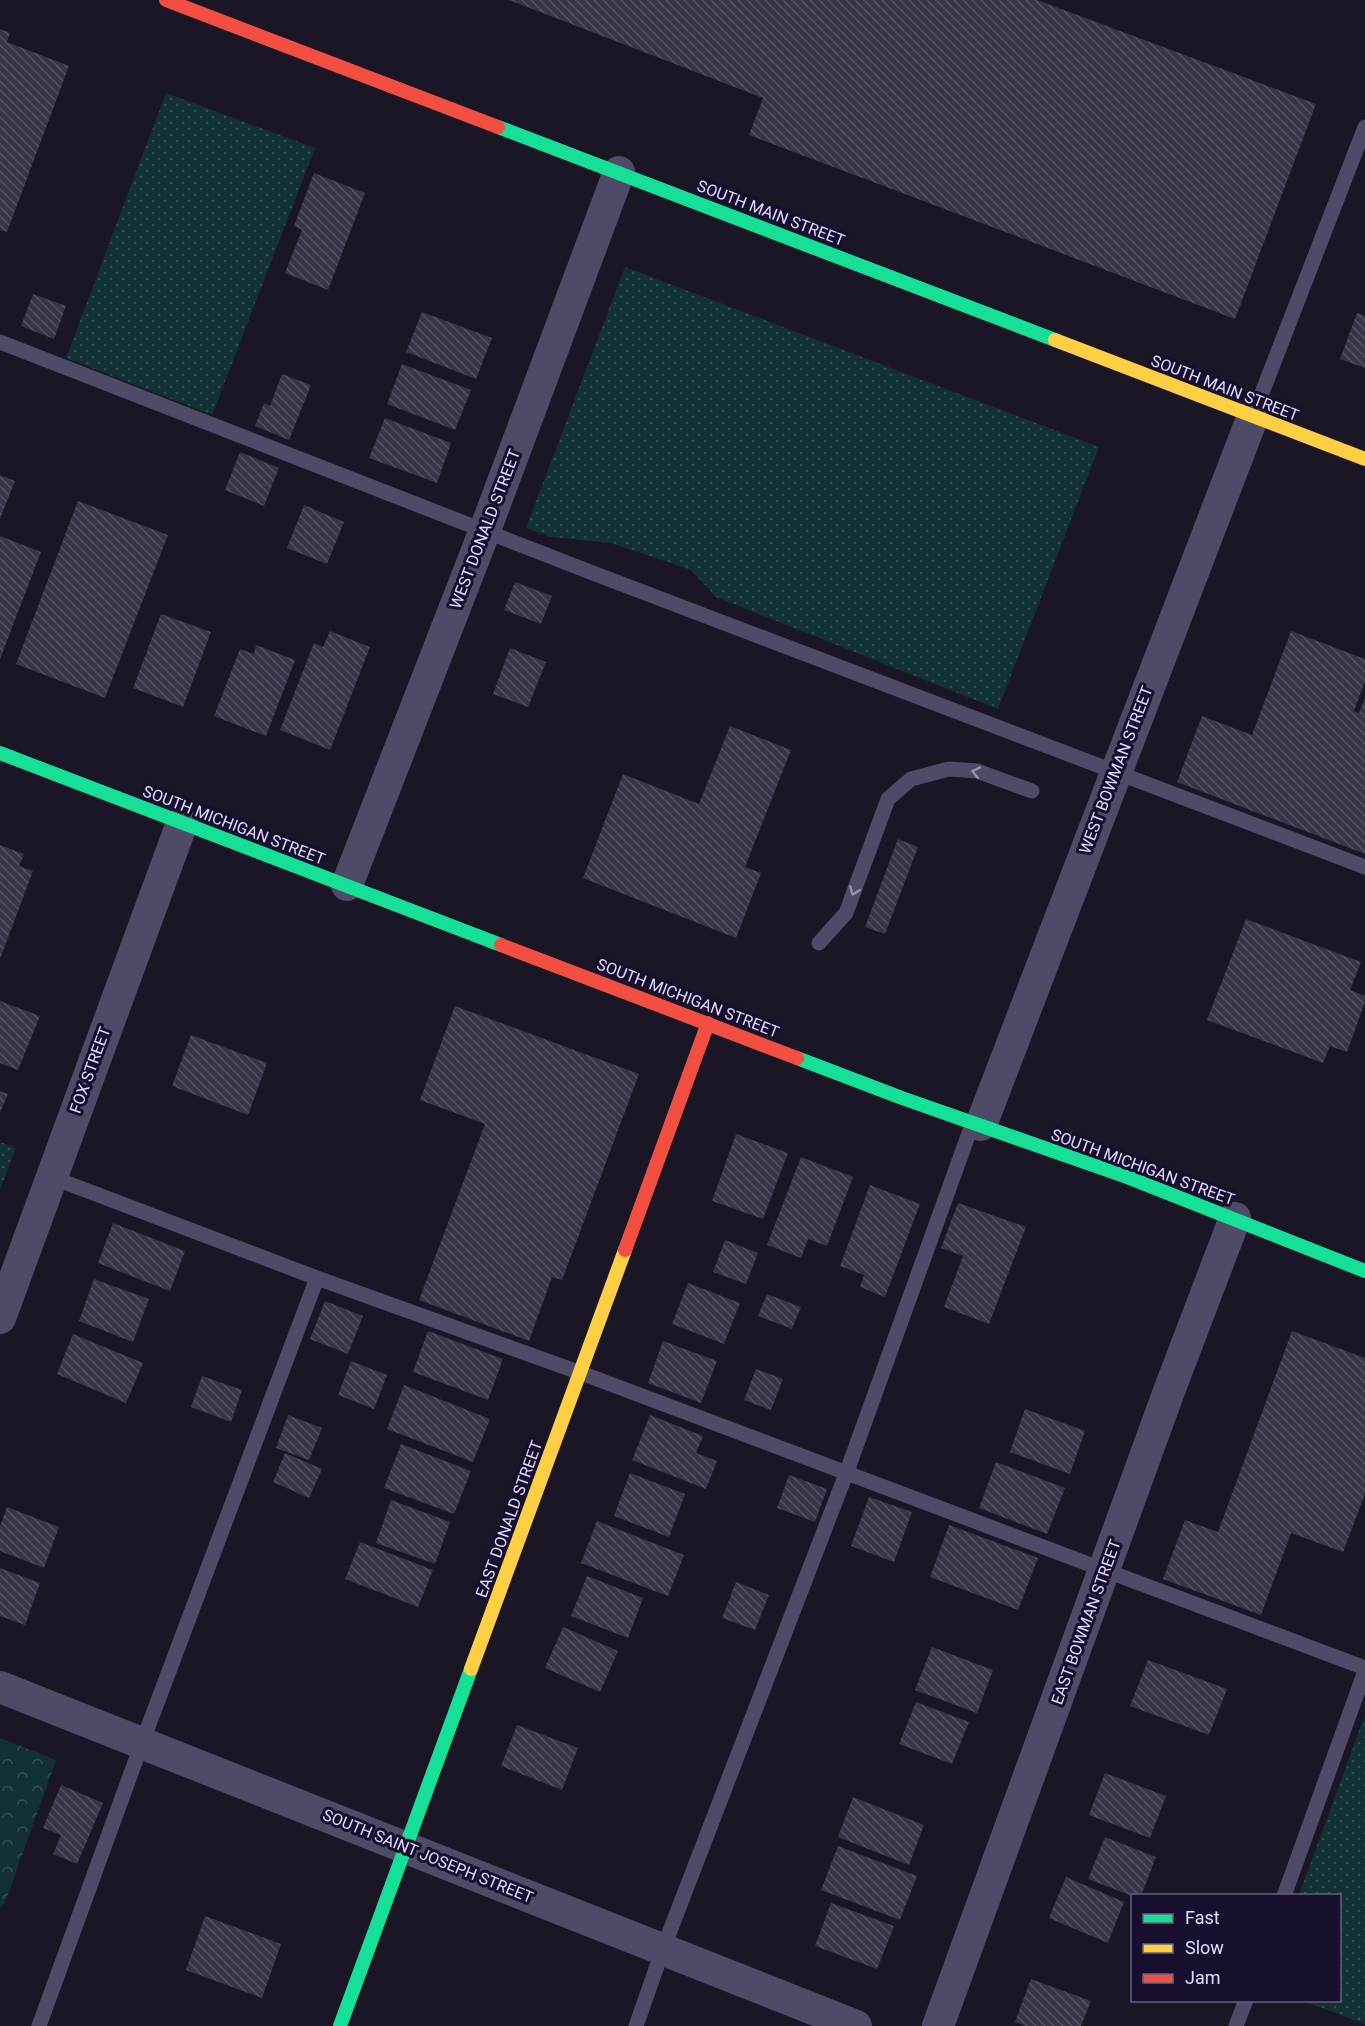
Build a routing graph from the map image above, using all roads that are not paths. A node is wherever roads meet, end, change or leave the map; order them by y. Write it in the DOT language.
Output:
graph roads {
  1 [pos="165,0"];
  2 [pos="1365,127"];
  3 [pos="619,172"];
  4 [pos="0,342"];
  5 [pos="1252,416"];
  6 [pos="1365,459"];
  7 [pos="485,530"];
  8 [pos="0,753"];
  9 [pos="1116,771"];
  10 [pos="1032,791"];
  11 [pos="182,823"];
  12 [pos="1365,867"];
  13 [pos="347,885"];
  14 [pos="819,943"];
  15 [pos="708,1023"];
  16 [pos="977,1124"];
  17 [pos="51,1177"];
  18 [pos="1234,1218"];
  19 [pos="1365,1270"];
  20 [pos="317,1278"];
  21 [pos="0,1318"];
  22 [pos="580,1373"];
  23 [pos="846,1474"];
  24 [pos="1105,1570"];
  25 [pos="1365,1670"];
  26 [pos="0,1687"];
  27 [pos="142,1743"];
  28 [pos="406,1847"];
  29 [pos="1285,1894"];
  30 [pos="663,1950"];
  31 [pos="1246,2002"];
  32 [pos="39,2026"];
  33 [pos="340,2026"];
  34 [pos="636,2026"];
  35 [pos="855,2026"];
  36 [pos="938,2026"];
  37 [pos="1236,2026"];
  1 -- 3 [label="main road, SOUTH MAIN STREET"];
  2 -- 5 [label="lane"];
  3 -- 5 [label="main road, SOUTH MAIN STREET"];
  3 -- 7 [label="street, WEST DONALD STREET"];
  4 -- 7 [label="lane"];
  5 -- 6 [label="main road, SOUTH MAIN STREET"];
  5 -- 9 [label="street, WEST BOWMAN STREET"];
  7 -- 9 [label="lane"];
  7 -- 13 [label="street, WEST DONALD STREET"];
  8 -- 11 [label="main road, SOUTH MICHIGAN STREET"];
  9 -- 12 [label="lane"];
  9 -- 16 [label="street, WEST BOWMAN STREET"];
  10 -- 14 [label="lane, one-way"];
  11 -- 13 [label="main road, SOUTH MICHIGAN STREET"];
  11 -- 17 [label="street, FOX STREET"];
  13 -- 15 [label="main road, SOUTH MICHIGAN STREET"];
  15 -- 16 [label="main road, SOUTH MICHIGAN STREET"];
  15 -- 22 [label="main road, EAST DONALD STREET"];
  16 -- 18 [label="main road, SOUTH MICHIGAN STREET"];
  16 -- 23 [label="lane"];
  17 -- 20 [label="lane"];
  17 -- 21 [label="street, FOX STREET"];
  18 -- 19 [label="main road, SOUTH MICHIGAN STREET"];
  18 -- 24 [label="street, EAST BOWMAN STREET"];
  20 -- 22 [label="lane"];
  20 -- 27 [label="lane"];
  22 -- 23 [label="lane"];
  22 -- 28 [label="main road, EAST DONALD STREET"];
  23 -- 24 [label="lane"];
  23 -- 30 [label="lane"];
  24 -- 25 [label="lane"];
  24 -- 36 [label="street, EAST BOWMAN STREET"];
  25 -- 29 [label="lane"];
  26 -- 27 [label="street, SOUTH SAINT JOSEPH STREET"];
  27 -- 28 [label="street, SOUTH SAINT JOSEPH STREET"];
  27 -- 32 [label="lane"];
  28 -- 30 [label="street, SOUTH SAINT JOSEPH STREET"];
  28 -- 33 [label="main road, EAST DONALD STREET"];
  30 -- 34 [label="lane"];
  30 -- 35 [label="street, SOUTH SAINT JOSEPH STREET"];
  31 -- 37 [label="lane"];
}
